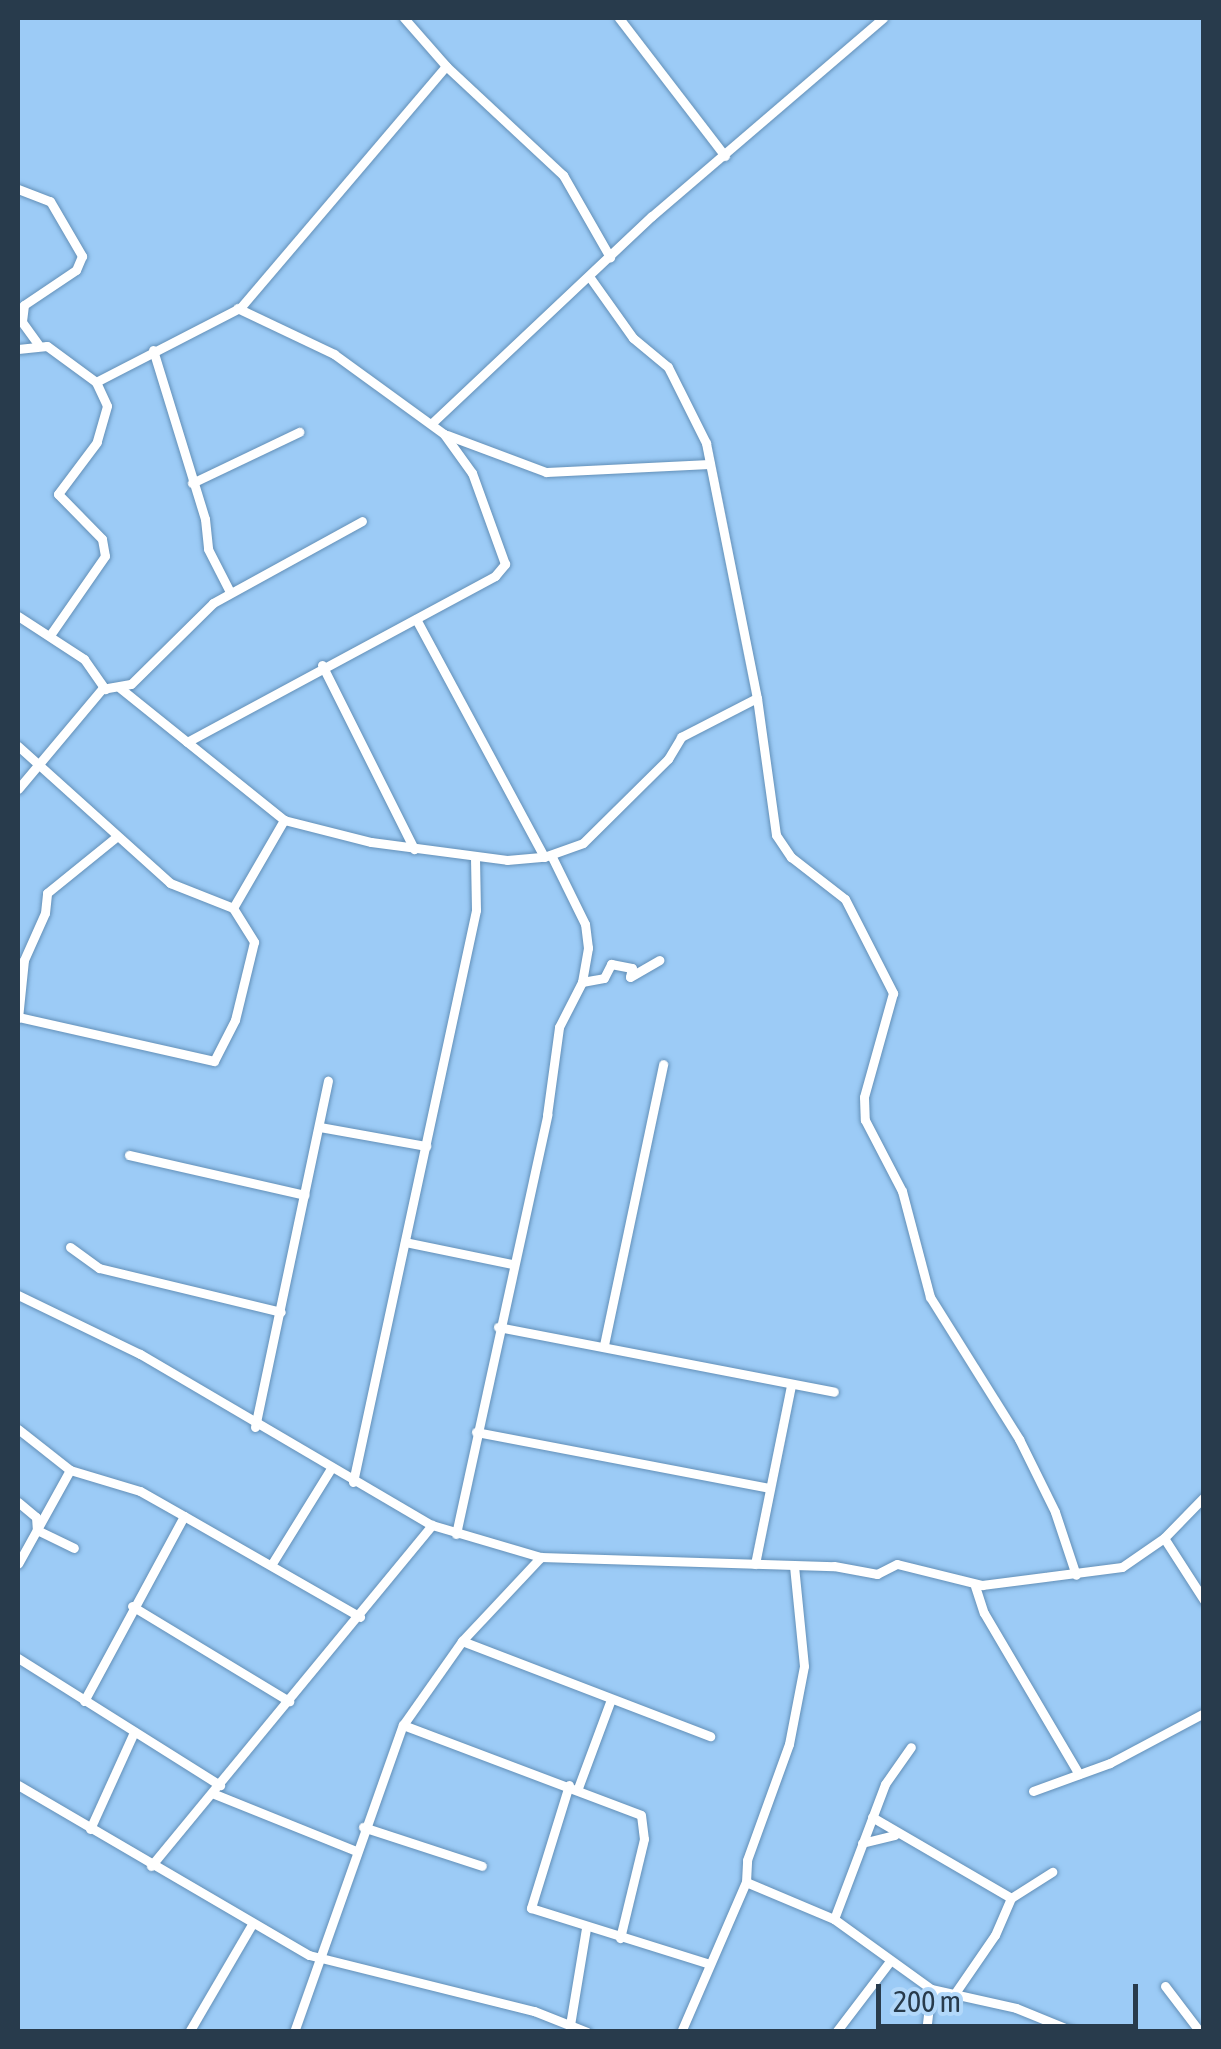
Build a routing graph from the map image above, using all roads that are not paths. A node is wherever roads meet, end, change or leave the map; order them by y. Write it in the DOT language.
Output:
graph roads {
  1 [pos="404,18"];
  2 [pos="619,18"];
  3 [pos="882,18"];
  4 [pos="446,66"];
  5 [pos="725,156"];
  6 [pos="18,189"];
  7 [pos="610,257"];
  8 [pos="591,280"];
  9 [pos="237,308"];
  10 [pos="38,344"];
  11 [pos="18,348"];
  12 [pos="153,350"];
  13 [pos="96,382"];
  14 [pos="432,423"];
  15 [pos="300,432"];
  16 [pos="444,434"];
  17 [pos="710,464"];
  18 [pos="192,483"];
  19 [pos="362,521"];
  20 [pos="230,592"];
  21 [pos="18,616"];
  22 [pos="416,619"];
  23 [pos="50,635"];
  24 [pos="322,665"];
  25 [pos="105,688"];
  26 [pos="120,688"];
  27 [pos="757,698"];
  28 [pos="187,742"];
  29 [pos="18,746"];
  30 [pos="42,765"];
  31 [pos="18,789"];
  32 [pos="284,820"];
  33 [pos="115,838"];
  34 [pos="414,850"];
  35 [pos="548,856"];
  36 [pos="475,858"];
  37 [pos="233,908"];
  38 [pos="660,960"];
  39 [pos="582,982"];
  40 [pos="18,1019"];
  41 [pos="663,1064"];
  42 [pos="328,1082"];
  43 [pos="320,1127"];
  44 [pos="426,1146"];
  45 [pos="129,1155"];
  46 [pos="305,1195"];
  47 [pos="405,1242"];
  48 [pos="70,1248"];
  49 [pos="512,1264"];
  50 [pos="18,1295"];
  51 [pos="282,1312"];
  52 [pos="498,1327"];
  53 [pos="604,1345"];
  54 [pos="790,1385"];
  55 [pos="834,1392"];
  56 [pos="255,1427"];
  57 [pos="18,1429"];
  58 [pos="476,1432"];
  59 [pos="70,1470"];
  60 [pos="330,1470"];
  61 [pos="353,1482"];
  62 [pos="770,1488"];
  63 [pos="1204,1497"];
  64 [pos="18,1502"];
  65 [pos="184,1516"];
  66 [pos="432,1525"];
  67 [pos="37,1530"];
  68 [pos="456,1534"];
  69 [pos="1164,1538"];
  70 [pos="74,1548"];
  71 [pos="541,1558"];
  72 [pos="274,1562"];
  73 [pos="18,1564"];
  74 [pos="754,1564"];
  75 [pos="794,1566"];
  76 [pos="1076,1576"];
  77 [pos="975,1586"];
  78 [pos="1204,1600"];
  79 [pos="132,1606"];
  80 [pos="360,1617"];
  81 [pos="462,1642"];
  82 [pos="18,1658"];
  83 [pos="84,1701"];
  84 [pos="289,1701"];
  85 [pos="610,1702"];
  86 [pos="1204,1713"];
  87 [pos="402,1724"];
  88 [pos="134,1732"];
  89 [pos="710,1736"];
  90 [pos="911,1747"];
  91 [pos="1079,1774"];
  92 [pos="18,1785"];
  93 [pos="220,1785"];
  94 [pos="573,1786"];
  95 [pos="1033,1791"];
  96 [pos="212,1793"];
  97 [pos="872,1818"];
  98 [pos="363,1828"];
  99 [pos="90,1829"];
  100 [pos="895,1835"];
  101 [pos="862,1844"];
  102 [pos="354,1850"];
  103 [pos="152,1866"];
  104 [pos="482,1866"];
  105 [pos="1052,1872"];
  106 [pos="746,1882"];
  107 [pos="1011,1898"];
  108 [pos="834,1918"];
  109 [pos="252,1924"];
  110 [pos="586,1928"];
  111 [pos="620,1938"];
  112 [pos="317,1956"];
  113 [pos="890,1960"];
  114 [pos="707,1964"];
  115 [pos="1164,1986"];
  116 [pos="931,1989"];
  117 [pos="953,1996"];
  118 [pos="570,2025"];
  119 [pos="189,2032"];
  120 [pos="294,2032"];
  121 [pos="587,2032"];
  122 [pos="681,2032"];
  123 [pos="836,2032"];
  124 [pos="926,2032"];
  125 [pos="1075,2032"];
  126 [pos="1200,2032"];
  1 -- 4 [label="street"];
  2 -- 5 [label="street"];
  3 -- 5 [label="street"];
  4 -- 7 [label="street"];
  4 -- 9 [label="street"];
  5 -- 7 [label="street"];
  6 -- 10 [label="street"];
  7 -- 8 [label="street"];
  8 -- 14 [label="street"];
  8 -- 17 [label="street"];
  9 -- 12 [label="street"];
  9 -- 14 [label="street"];
  10 -- 11 [label="street"];
  10 -- 13 [label="street"];
  12 -- 13 [label="street"];
  12 -- 18 [label="street"];
  13 -- 23 [label="street"];
  14 -- 16 [label="street"];
  15 -- 18 [label="street"];
  16 -- 17 [label="street"];
  16 -- 22 [label="street"];
  17 -- 27 [label="street"];
  18 -- 20 [label="street"];
  19 -- 20 [label="street"];
  20 -- 26 [label="street"];
  21 -- 23 [label="street"];
  22 -- 24 [label="street"];
  22 -- 35 [label="street"];
  23 -- 25 [label="street"];
  24 -- 28 [label="street"];
  24 -- 34 [label="street"];
  25 -- 26 [label="street"];
  25 -- 30 [label="street"];
  26 -- 28 [label="street"];
  27 -- 35 [label="street"];
  27 -- 76 [label="street"];
  28 -- 32 [label="street"];
  29 -- 30 [label="street"];
  30 -- 31 [label="street"];
  30 -- 33 [label="street"];
  32 -- 34 [label="street"];
  32 -- 37 [label="street"];
  33 -- 37 [label="street"];
  33 -- 40 [label="street"];
  34 -- 36 [label="street"];
  35 -- 36 [label="street"];
  35 -- 39 [label="street"];
  36 -- 44 [label="street"];
  37 -- 40 [label="street"];
  38 -- 39 [label="street"];
  39 -- 49 [label="street"];
  41 -- 53 [label="street"];
  42 -- 43 [label="street"];
  43 -- 44 [label="street"];
  43 -- 46 [label="street"];
  44 -- 47 [label="street"];
  45 -- 46 [label="street"];
  46 -- 51 [label="street"];
  47 -- 49 [label="street"];
  47 -- 61 [label="street"];
  48 -- 51 [label="street"];
  49 -- 52 [label="street"];
  50 -- 56 [label="street"];
  51 -- 56 [label="street"];
  52 -- 53 [label="street"];
  52 -- 58 [label="street"];
  53 -- 54 [label="street"];
  54 -- 55 [label="street"];
  54 -- 62 [label="street"];
  56 -- 60 [label="street"];
  57 -- 59 [label="street"];
  58 -- 62 [label="street"];
  58 -- 68 [label="street"];
  59 -- 65 [label="street"];
  59 -- 67 [label="street"];
  60 -- 61 [label="street"];
  60 -- 72 [label="street"];
  61 -- 66 [label="street"];
  62 -- 74 [label="street"];
  63 -- 69 [label="street"];
  64 -- 67 [label="street"];
  65 -- 72 [label="street"];
  65 -- 79 [label="street"];
  66 -- 68 [label="street"];
  66 -- 80 [label="street"];
  67 -- 70 [label="street"];
  67 -- 73 [label="street"];
  68 -- 71 [label="street"];
  69 -- 76 [label="street"];
  69 -- 78 [label="street"];
  71 -- 74 [label="street"];
  71 -- 81 [label="street"];
  72 -- 80 [label="street"];
  74 -- 75 [label="street"];
  75 -- 77 [label="street"];
  75 -- 106 [label="street"];
  76 -- 77 [label="street"];
  77 -- 91 [label="street"];
  79 -- 83 [label="street"];
  79 -- 84 [label="street"];
  80 -- 84 [label="street"];
  81 -- 85 [label="street"];
  81 -- 87 [label="street"];
  82 -- 83 [label="street"];
  83 -- 88 [label="street"];
  84 -- 93 [label="street"];
  85 -- 89 [label="street"];
  85 -- 94 [label="street"];
  86 -- 91 [label="street"];
  87 -- 94 [label="street"];
  87 -- 98 [label="street"];
  88 -- 93 [label="street"];
  88 -- 99 [label="street"];
  90 -- 97 [label="street"];
  91 -- 95 [label="street"];
  92 -- 99 [label="street"];
  93 -- 96 [label="street"];
  94 -- 110 [label="street"];
  94 -- 111 [label="street"];
  96 -- 102 [label="street"];
  96 -- 103 [label="street"];
  97 -- 100 [label="street"];
  97 -- 101 [label="street"];
  98 -- 102 [label="street"];
  98 -- 104 [label="street"];
  99 -- 103 [label="street"];
  100 -- 101 [label="street"];
  100 -- 107 [label="street"];
  101 -- 108 [label="street"];
  102 -- 112 [label="street"];
  103 -- 109 [label="street"];
  105 -- 107 [label="street"];
  106 -- 108 [label="street"];
  106 -- 114 [label="street"];
  107 -- 117 [label="street"];
  108 -- 113 [label="street"];
  109 -- 112 [label="street"];
  109 -- 119 [label="street"];
  110 -- 111 [label="street"];
  110 -- 118 [label="street"];
  111 -- 114 [label="street"];
  112 -- 118 [label="street"];
  112 -- 120 [label="street"];
  113 -- 116 [label="street"];
  113 -- 123 [label="street"];
  114 -- 122 [label="street"];
  115 -- 126 [label="street"];
  116 -- 117 [label="street"];
  116 -- 124 [label="street"];
  117 -- 125 [label="street"];
  118 -- 121 [label="street"];
}
